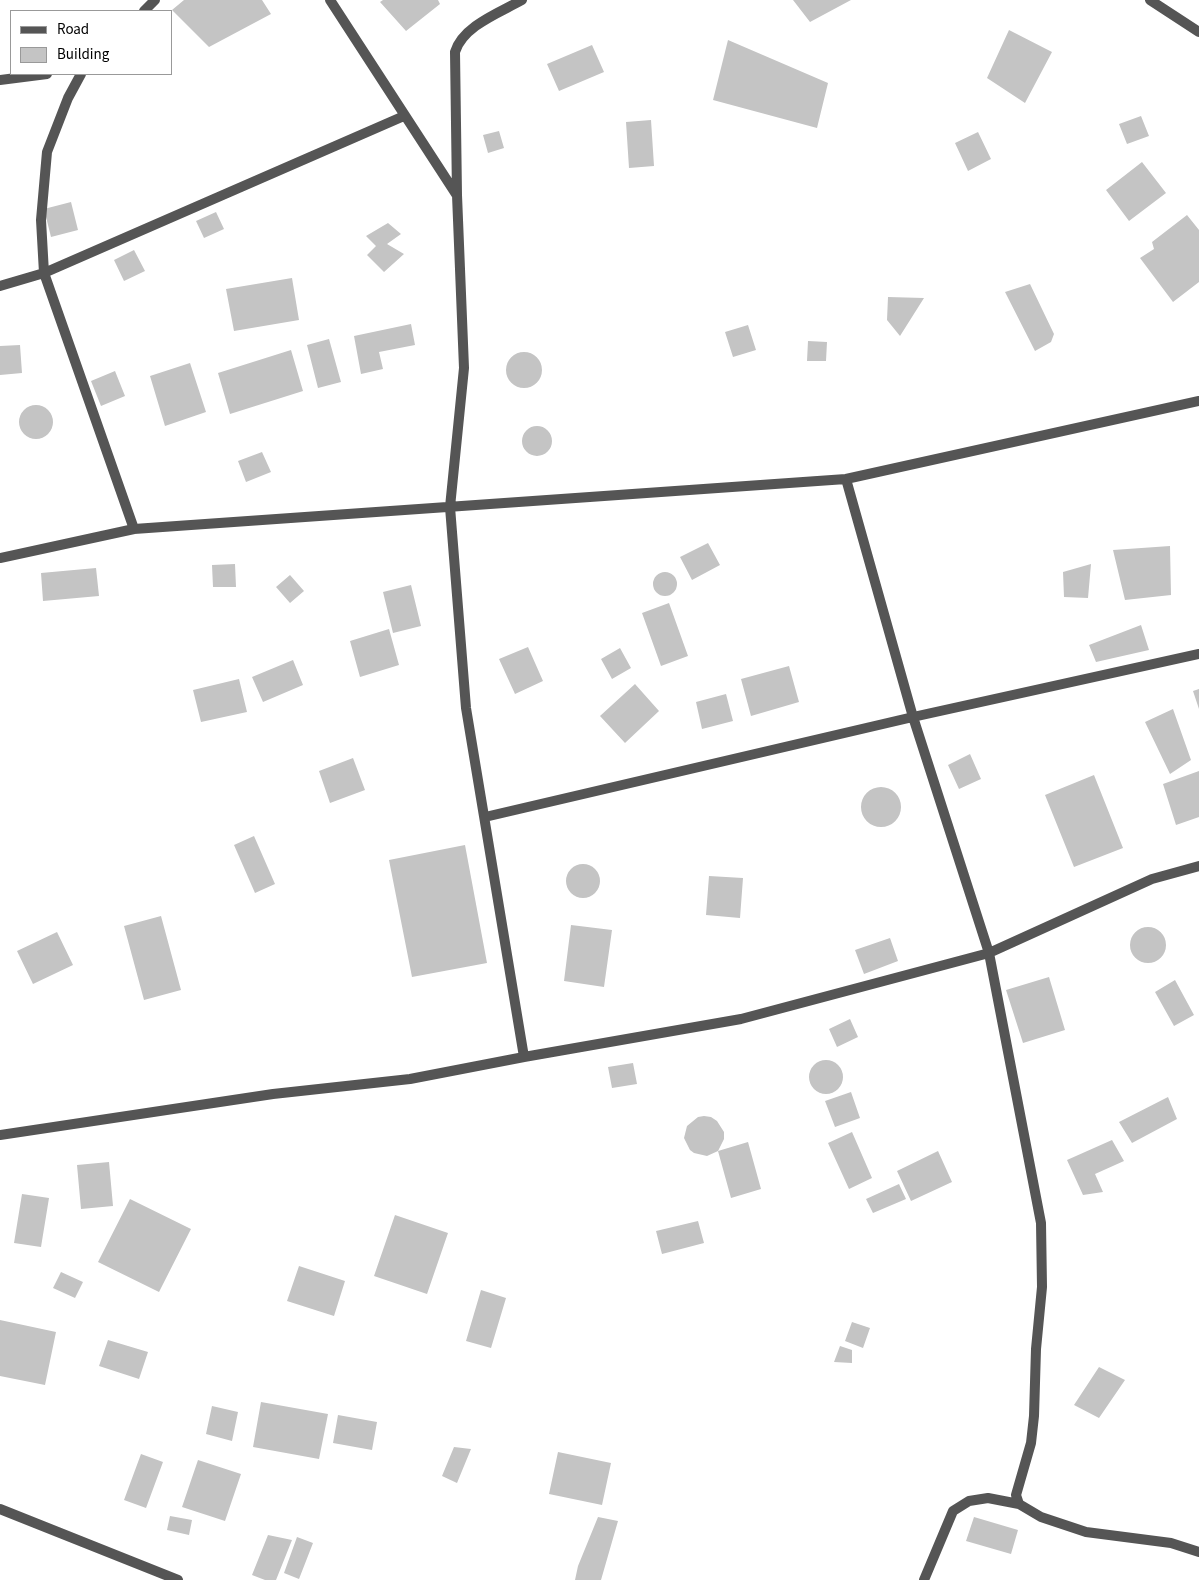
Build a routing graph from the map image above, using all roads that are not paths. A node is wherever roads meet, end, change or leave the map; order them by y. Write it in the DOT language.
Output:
graph roads {
  1 [pos="155,0"];
  2 [pos="330,0"];
  3 [pos="522,0"];
  4 [pos="1150,0"];
  5 [pos="145,10"];
  6 [pos="1199,32"];
  7 [pos="39,75"];
  8 [pos="80,75"];
  9 [pos="0,80"];
  10 [pos="404,116"];
  11 [pos="457,195"];
  12 [pos="44,273"];
  13 [pos="0,286"];
  14 [pos="1199,401"];
  15 [pos="846,479"];
  16 [pos="450,507"];
  17 [pos="134,529"];
  18 [pos="0,558"];
  19 [pos="1199,654"];
  20 [pos="913,717"];
  21 [pos="485,817"];
  22 [pos="1199,866"];
  23 [pos="989,953"];
  24 [pos="524,1057"];
  25 [pos="0,1135"];
  26 [pos="1019,1504"];
  27 [pos="0,1509"];
  28 [pos="1199,1552"];
  29 [pos="178,1580"];
  30 [pos="924,1580"];
  1 -- 5 [label="street"];
  2 -- 10 [label="street"];
  3 -- 11 [label="street"];
  4 -- 6 [label="street"];
  7 -- 9 [label="street"];
  8 -- 12 [label="street"];
  10 -- 11 [label="street"];
  10 -- 12 [label="street"];
  11 -- 16 [label="street"];
  12 -- 13 [label="street"];
  12 -- 17 [label="street"];
  14 -- 15 [label="street"];
  15 -- 16 [label="street"];
  15 -- 20 [label="street"];
  16 -- 17 [label="street"];
  16 -- 21 [label="street"];
  17 -- 18 [label="street"];
  19 -- 20 [label="street"];
  20 -- 21 [label="street"];
  20 -- 23 [label="street"];
  21 -- 24 [label="street"];
  22 -- 23 [label="street"];
  23 -- 24 [label="street"];
  23 -- 26 [label="street"];
  24 -- 25 [label="street"];
  26 -- 28 [label="street"];
  26 -- 30 [label="street"];
  27 -- 29 [label="street"];
}
